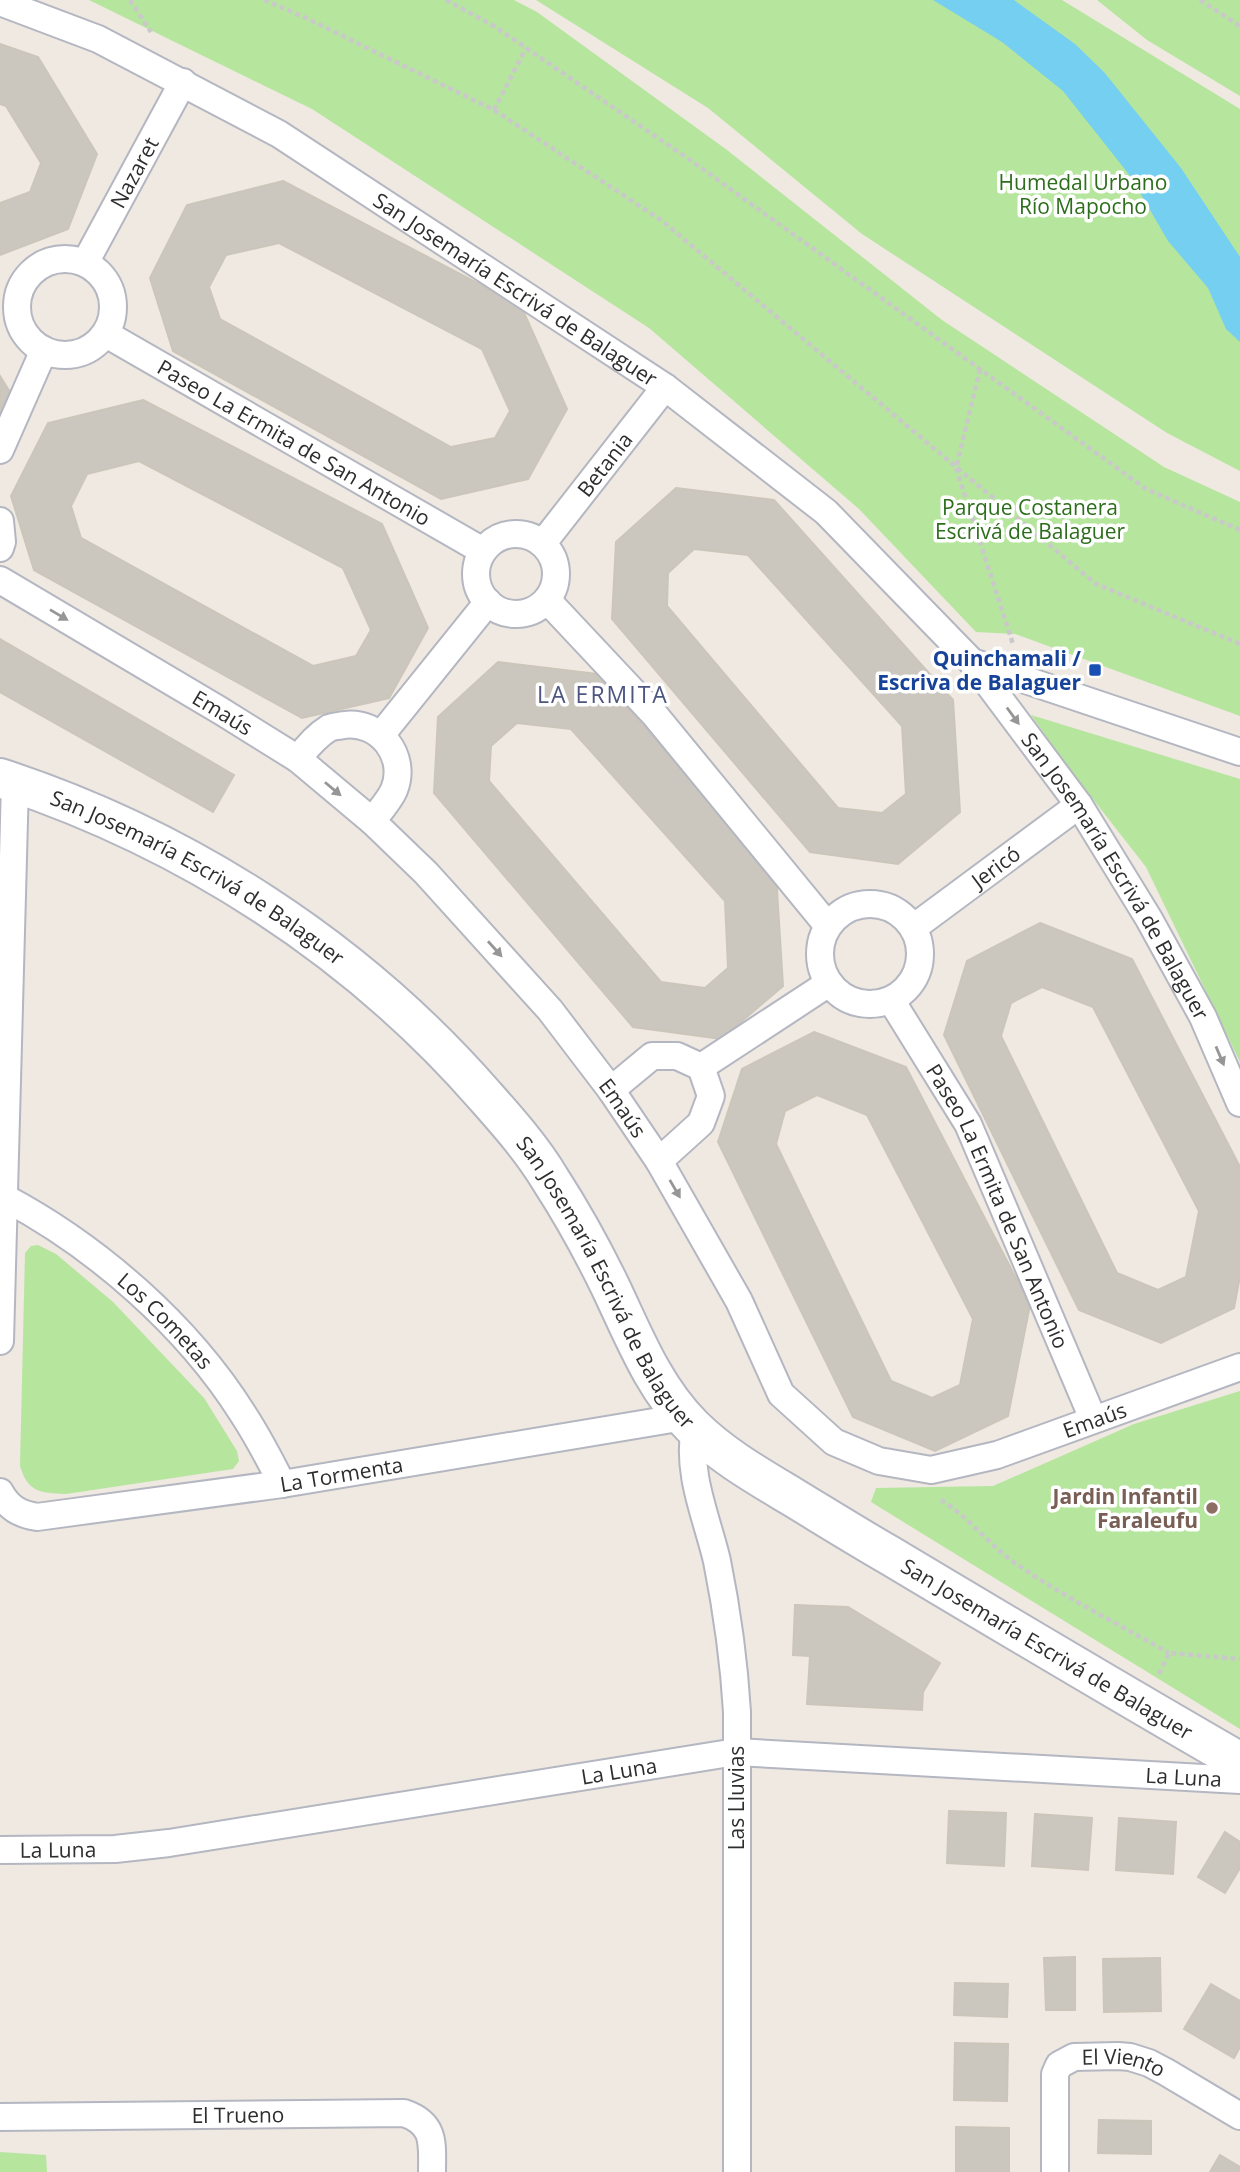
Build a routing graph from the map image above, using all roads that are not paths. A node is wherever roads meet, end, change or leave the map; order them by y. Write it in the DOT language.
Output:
graph roads {
  1 [pos="0,2"];
  2 [pos="183,82"];
  3 [pos="85,263"];
  4 [pos="9,295"];
  5 [pos="106,334"];
  6 [pos="44,350"];
  7 [pos="665,387"];
  8 [pos="0,450"];
  9 [pos="0,521"];
  10 [pos="542,543"];
  11 [pos="0,548"];
  12 [pos="483,551"];
  13 [pos="0,580"];
  14 [pos="547,600"];
  15 [pos="488,602"];
  16 [pos="972,662"];
  17 [pos="381,735"];
  18 [pos="1240,752"];
  19 [pos="298,759"];
  20 [pos="8,780"];
  21 [pos="1079,805"];
  22 [pos="372,821"];
  23 [pos="828,926"];
  24 [pos="913,928"];
  25 [pos="829,983"];
  26 [pos="891,1000"];
  27 [pos="701,1067"];
  28 [pos="611,1090"];
  29 [pos="1240,1103"];
  30 [pos="659,1161"];
  31 [pos="5,1198"];
  32 [pos="0,1341"];
  33 [pos="1240,1367"];
  34 [pos="1093,1419"];
  35 [pos="689,1423"];
  36 [pos="282,1484"];
  37 [pos="2,1502"];
  38 [pos="736,1752"];
  39 [pos="1240,1762"];
  40 [pos="1240,1780"];
  41 [pos="0,1850"];
  42 [pos="1240,2116"];
  43 [pos="0,2117"];
  44 [pos="432,2172"];
  45 [pos="737,2172"];
  46 [pos="1055,2172"];
  1 -- 2 [label="street, San Josemaría Escrivá de Balaguer"];
  2 -- 3 [label="street, Nazaret"];
  2 -- 7 [label="street, San Josemaría Escrivá de Balaguer"];
  3 -- 4 [label="street"];
  3 -- 5 [label="street"];
  4 -- 6 [label="street"];
  5 -- 6 [label="street"];
  5 -- 12 [label="street, Paseo La Ermita de San Antonio"];
  6 -- 8 [label="street"];
  7 -- 10 [label="street, Betania"];
  7 -- 16 [label="street, San Josemaría Escrivá de Balaguer"];
  9 -- 11 [label="street"];
  10 -- 12 [label="street"];
  10 -- 14 [label="street"];
  12 -- 15 [label="street"];
  13 -- 19 [label="street, Emaús, one-way"];
  14 -- 15 [label="street"];
  14 -- 23 [label="street"];
  15 -- 17 [label="street"];
  16 -- 18 [label="street, San Josemaría Escrivá de Balaguer"];
  16 -- 21 [label="street, San Josemaría Escrivá de Balaguer, one-way"];
  17 -- 19 [label="street"];
  17 -- 22 [label="street"];
  19 -- 22 [label="street, Emaús, one-way"];
  20 -- 31 [label="street"];
  20 -- 35 [label="street, San Josemaría Escrivá de Balaguer"];
  21 -- 24 [label="street, Jericó"];
  21 -- 29 [label="street, San Josemaría Escrivá de Balaguer, one-way"];
  22 -- 28 [label="street, Emaús, one-way"];
  23 -- 24 [label="street"];
  23 -- 25 [label="street"];
  24 -- 26 [label="street"];
  25 -- 26 [label="street"];
  25 -- 27 [label="street"];
  26 -- 34 [label="street, Paseo La Ermita de San Antonio"];
  27 -- 28 [label="street"];
  27 -- 30 [label="street"];
  28 -- 30 [label="street, Emaús"];
  30 -- 34 [label="street, Emaús, one-way"];
  31 -- 32 [label="street"];
  31 -- 36 [label="street, Los Cometas"];
  33 -- 34 [label="street, Emaús"];
  35 -- 36 [label="street, La Tormenta"];
  35 -- 38 [label="street, Las Lluvias"];
  35 -- 39 [label="street, San Josemaría Escrivá de Balaguer"];
  36 -- 37 [label="street, La Tormenta"];
  38 -- 40 [label="street, La Luna"];
  38 -- 41 [label="street, La Luna"];
  38 -- 45 [label="street, Las Lluvias"];
  42 -- 46 [label="street, El Viento"];
  43 -- 44 [label="street, El Trueno"];
}
